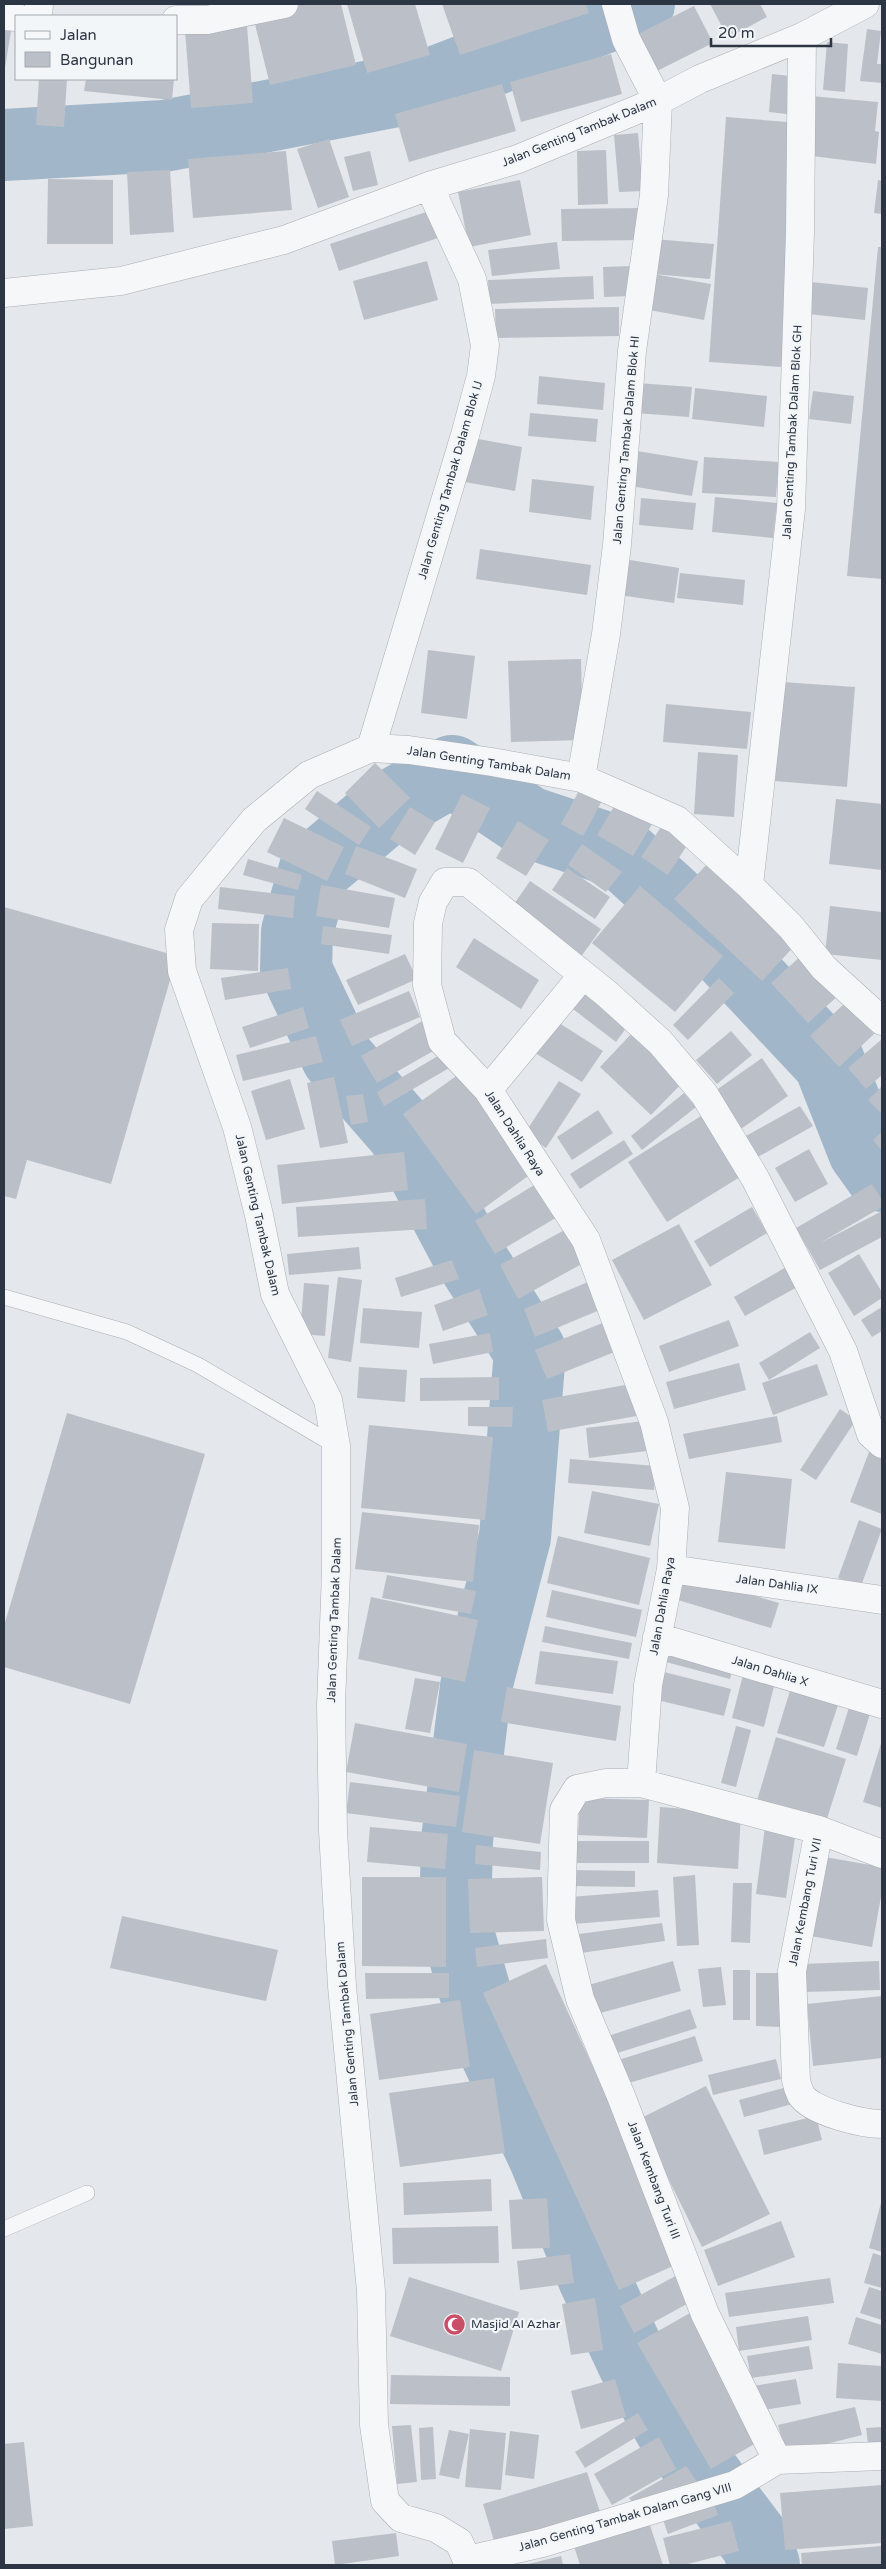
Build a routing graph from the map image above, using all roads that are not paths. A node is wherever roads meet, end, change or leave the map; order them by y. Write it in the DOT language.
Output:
graph roads {
  1 [pos="284,4"];
  2 [pos="616,4"];
  3 [pos="865,4"];
  4 [pos="208,12"];
  5 [pos="178,20"];
  6 [pos="802,37"];
  7 [pos="658,101"];
  8 [pos="429,186"];
  9 [pos="4,293"];
  10 [pos="371,748"];
  11 [pos="582,778"];
  12 [pos="749,885"];
  13 [pos="582,975"];
  14 [pos="882,1021"];
  15 [pos="488,1090"];
  16 [pos="4,1297"];
  17 [pos="882,1444"];
  18 [pos="336,1446"];
  19 [pos="671,1569"];
  20 [pos="882,1600"];
  21 [pos="657,1637"];
  22 [pos="882,1704"];
  23 [pos="641,1783"];
  24 [pos="819,1830"];
  25 [pos="882,1854"];
  26 [pos="882,2124"];
  27 [pos="87,2193"];
  28 [pos="4,2229"];
  29 [pos="882,2456"];
  30 [pos="777,2460"];
  31 [pos="469,2563"];
  1 -- 4 [label="street"];
  2 -- 7 [label="street"];
  3 -- 6 [label="street, Jalan Genting Tambak Dalam"];
  4 -- 5 [label="street"];
  6 -- 7 [label="street, Jalan Genting Tambak Dalam"];
  6 -- 12 [label="street, Jalan Genting Tambak Dalam Blok GH"];
  7 -- 8 [label="street, Jalan Genting Tambak Dalam"];
  7 -- 11 [label="street, Jalan Genting Tambak Dalam Blok HI"];
  8 -- 9 [label="street, Jalan Genting Tambak Dalam"];
  8 -- 10 [label="street, Jalan Genting Tambak Dalam Blok IJ"];
  10 -- 11 [label="street, Jalan Genting Tambak Dalam"];
  10 -- 18 [label="street, Jalan Genting Tambak Dalam"];
  11 -- 12 [label="street, Jalan Genting Tambak Dalam"];
  12 -- 14 [label="street, Jalan Genting Tambak Dalam"];
  13 -- 15 [label="street"];
  13 -- 15 [label="street, Jalan Dahlia Raya"];
  13 -- 17 [label="street, Jalan Dahlia Raya"];
  15 -- 19 [label="street, Jalan Dahlia Raya"];
  16 -- 18 [label="lane"];
  18 -- 31 [label="street, Jalan Genting Tambak Dalam"];
  19 -- 20 [label="street, Jalan Dahlia IX"];
  19 -- 21 [label="street, Jalan Dahlia Raya"];
  21 -- 22 [label="street, Jalan Dahlia X"];
  21 -- 23 [label="street, Jalan Dahlia Raya"];
  23 -- 24 [label="street"];
  23 -- 30 [label="street, Jalan Kembang Turi III"];
  24 -- 25 [label="street"];
  24 -- 26 [label="street, Jalan Kembang Turi VII"];
  27 -- 28 [label="lane"];
  29 -- 30 [label="street"];
  30 -- 31 [label="street, Jalan Genting Tambak Dalam Gang VIII"];
}
